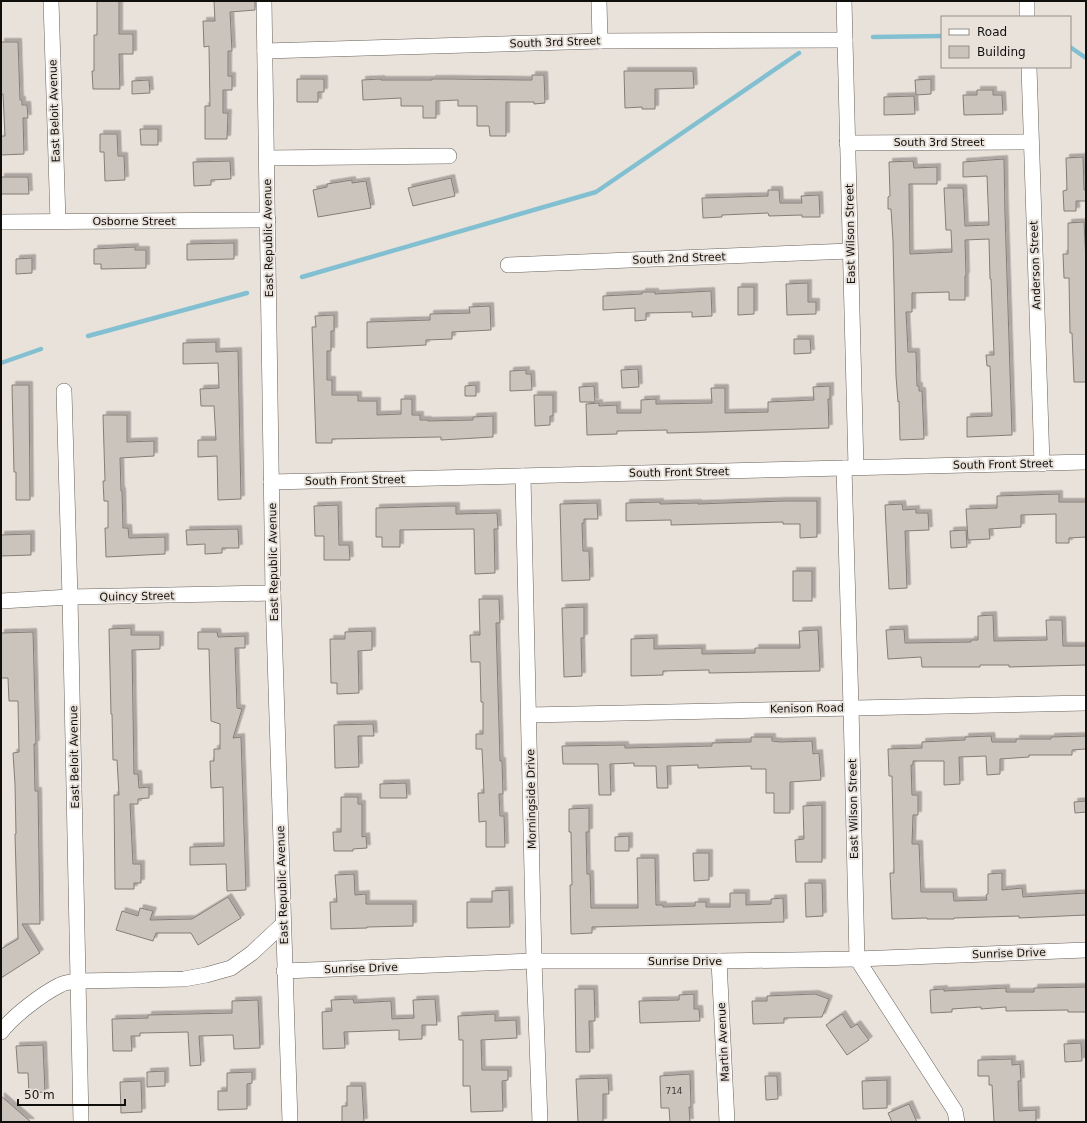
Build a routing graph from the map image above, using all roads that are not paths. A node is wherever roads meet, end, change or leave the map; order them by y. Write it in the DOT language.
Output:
graph roads {
  1 [pos="51,1"];
  2 [pos="264,1"];
  3 [pos="599,1"];
  4 [pos="844,1"];
  5 [pos="1027,1"];
  6 [pos="1027,16"];
  7 [pos="845,40"];
  8 [pos="600,41"];
  9 [pos="265,51"];
  10 [pos="1029,68"];
  11 [pos="1031,142"];
  12 [pos="847,143"];
  13 [pos="449,156"];
  14 [pos="267,158"];
  15 [pos="268,220"];
  16 [pos="58,221"];
  17 [pos="1,222"];
  18 [pos="850,251"];
  19 [pos="508,265"];
  20 [pos="64,391"];
  21 [pos="1086,462"];
  22 [pos="1042,464"];
  23 [pos="850,468"];
  24 [pos="523,476"];
  25 [pos="271,482"];
  26 [pos="273,593"];
  27 [pos="70,597"];
  28 [pos="1,601"];
  29 [pos="1086,703"];
  30 [pos="851,707"];
  31 [pos="529,715"];
  32 [pos="283,924"];
  33 [pos="1086,950"];
  34 [pos="857,959"];
  35 [pos="534,961"];
  36 [pos="719,961"];
  37 [pos="284,971"];
  38 [pos="78,981"];
  39 [pos="1,1032"];
  40 [pos="81,1122"];
  41 [pos="290,1122"];
  42 [pos="540,1122"];
  43 [pos="726,1122"];
  44 [pos="957,1122"];
  1 -- 16 [label="street, East Beloit Avenue"];
  2 -- 9 [label="street, East Republic Avenue"];
  3 -- 8 [label="street"];
  4 -- 7 [label="street, East Wilson Street"];
  5 -- 6 [label="street"];
  7 -- 8 [label="street, South 3rd Street"];
  7 -- 12 [label="street, East Wilson Street"];
  8 -- 9 [label="street, South 3rd Street"];
  9 -- 14 [label="street, East Republic Avenue"];
  10 -- 11 [label="street, Anderson Street"];
  11 -- 12 [label="street, South 3rd Street"];
  11 -- 22 [label="street, Anderson Street"];
  12 -- 18 [label="street, East Wilson Street"];
  13 -- 14 [label="street"];
  14 -- 15 [label="street, East Republic Avenue"];
  15 -- 16 [label="street, Osborne Street"];
  15 -- 25 [label="street, East Republic Avenue"];
  16 -- 17 [label="street, Osborne Street"];
  18 -- 19 [label="street, South 2nd Street"];
  18 -- 23 [label="street, East Wilson Street"];
  20 -- 27 [label="street, East Beloit Avenue"];
  21 -- 22 [label="street, South Front Street"];
  22 -- 23 [label="street, South Front Street"];
  23 -- 24 [label="street, South Front Street"];
  23 -- 30 [label="street, East Wilson Street"];
  24 -- 25 [label="street, South Front Street"];
  24 -- 31 [label="street, Morningside Drive"];
  25 -- 26 [label="street, East Republic Avenue"];
  26 -- 27 [label="street, Quincy Street"];
  26 -- 32 [label="street, East Republic Avenue"];
  27 -- 28 [label="street, Quincy Street"];
  27 -- 38 [label="street, East Beloit Avenue"];
  29 -- 30 [label="street, Kenison Road"];
  30 -- 31 [label="street, Kenison Road"];
  30 -- 34 [label="street, East Wilson Street"];
  31 -- 35 [label="street, Morningside Drive"];
  32 -- 37 [label="street, East Republic Avenue"];
  32 -- 38 [label="street"];
  33 -- 34 [label="street, Sunrise Drive"];
  34 -- 36 [label="street, Sunrise Drive"];
  34 -- 44 [label="street"];
  35 -- 36 [label="street, Sunrise Drive"];
  35 -- 37 [label="street, Sunrise Drive"];
  35 -- 42 [label="street, Morningside Drive"];
  36 -- 43 [label="street, Martin Avenue"];
  37 -- 41 [label="street, East Republic Avenue"];
  38 -- 39 [label="street"];
  38 -- 40 [label="street, East Beloit Avenue"];
}
